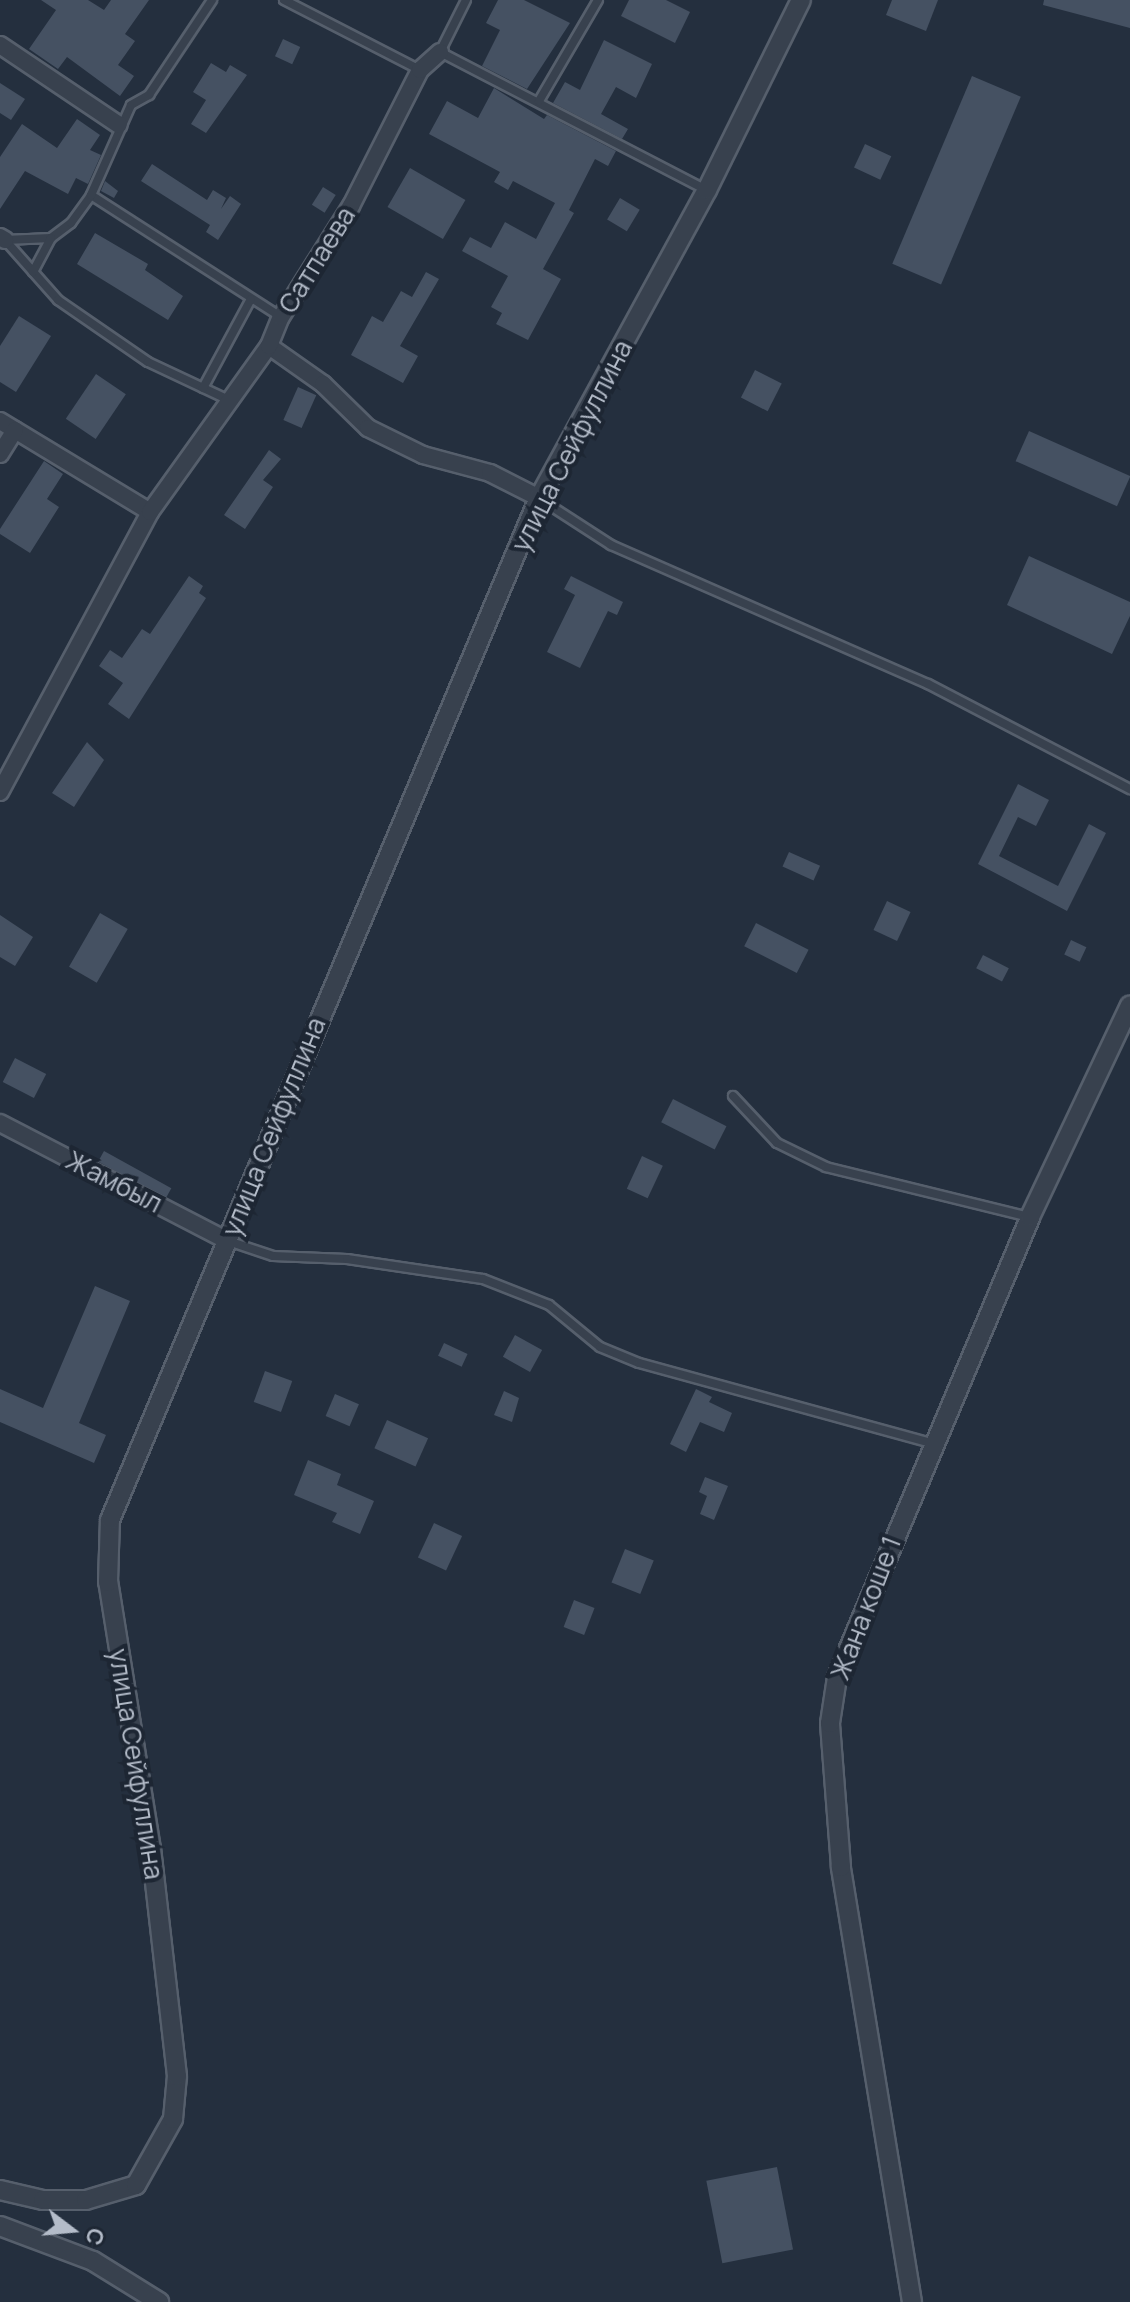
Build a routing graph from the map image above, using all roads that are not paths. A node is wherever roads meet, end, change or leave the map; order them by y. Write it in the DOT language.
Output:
graph roads {
  1 [pos="212,0"];
  2 [pos="284,0"];
  3 [pos="466,0"];
  4 [pos="598,0"];
  5 [pos="801,0"];
  6 [pos="0,45"];
  7 [pos="440,52"];
  8 [pos="420,70"];
  9 [pos="539,101"];
  10 [pos="119,125"];
  11 [pos="707,190"];
  12 [pos="91,195"];
  13 [pos="2,238"];
  14 [pos="51,238"];
  15 [pos="33,272"];
  16 [pos="251,299"];
  17 [pos="281,317"];
  18 [pos="269,346"];
  19 [pos="203,388"];
  20 [pos="231,401"];
  21 [pos="0,421"];
  22 [pos="15,430"];
  23 [pos="0,454"];
  24 [pos="539,498"];
  25 [pos="150,512"];
  26 [pos="1130,789"];
  27 [pos="0,792"];
  28 [pos="1130,1005"];
  29 [pos="733,1096"];
  30 [pos="0,1123"];
  31 [pos="1030,1217"];
  32 [pos="228,1241"];
  33 [pos="932,1443"];
  34 [pos="0,2190"];
  35 [pos="0,2226"];
  36 [pos="159,2302"];
  37 [pos="912,2302"];
  1 -- 10 [label="lane"];
  2 -- 8 [label="lane"];
  3 -- 7 [label="lane, Сатпаева"];
  4 -- 9 [label="lane"];
  5 -- 11 [label="street, улица Сейфуллина"];
  6 -- 10 [label="street"];
  7 -- 8 [label="street, Сатпаева"];
  7 -- 9 [label="lane"];
  8 -- 17 [label="street, Сатпаева"];
  9 -- 11 [label="lane"];
  10 -- 12 [label="lane"];
  11 -- 24 [label="street, улица Сейфуллина"];
  12 -- 14 [label="lane"];
  12 -- 16 [label="lane"];
  13 -- 14 [label="lane"];
  13 -- 15 [label="lane"];
  14 -- 15 [label="lane"];
  15 -- 19 [label="lane"];
  16 -- 17 [label="lane"];
  16 -- 19 [label="lane"];
  17 -- 18 [label="street, Сатпаева"];
  18 -- 20 [label="street, Сатпаева"];
  18 -- 24 [label="street"];
  19 -- 20 [label="lane"];
  20 -- 25 [label="street, Сатпаева"];
  21 -- 22 [label="street"];
  22 -- 23 [label="street"];
  22 -- 25 [label="street"];
  24 -- 26 [label="lane"];
  24 -- 32 [label="street, улица Сейфуллина"];
  25 -- 27 [label="street, Сатпаева"];
  28 -- 31 [label="street, Жана коше 1"];
  29 -- 31 [label="lane"];
  30 -- 32 [label="street, Жамбыл"];
  31 -- 33 [label="street, Жана коше 1"];
  32 -- 33 [label="lane"];
  32 -- 34 [label="street, улица Сейфуллина"];
  33 -- 37 [label="street, Жана коше 1"];
  35 -- 36 [label="street"];
}
